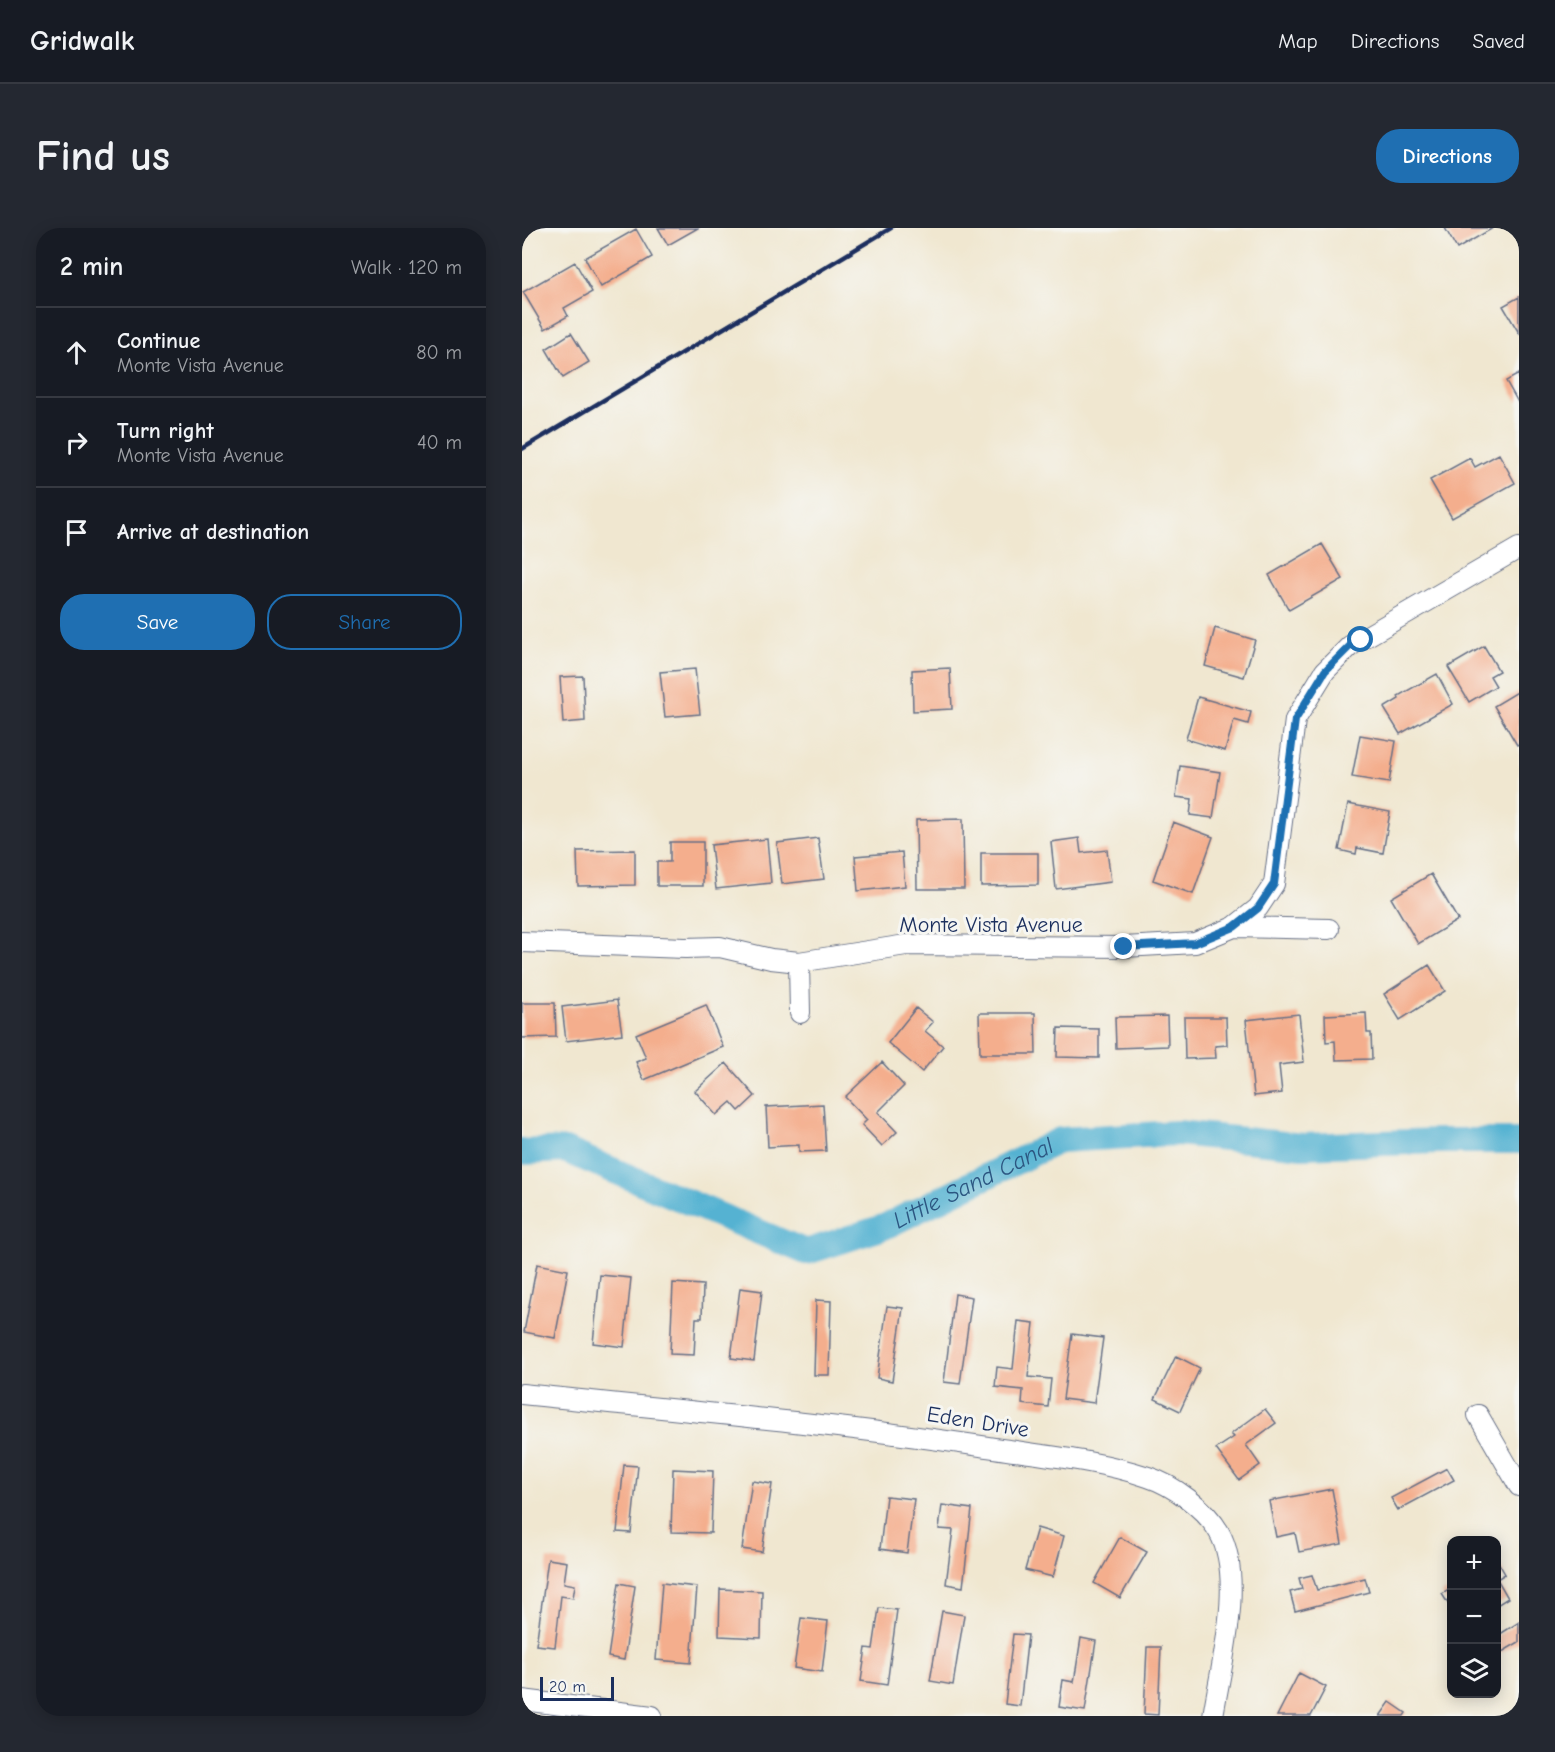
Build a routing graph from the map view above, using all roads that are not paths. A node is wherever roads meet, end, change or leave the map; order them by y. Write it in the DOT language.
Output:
graph roads {
  1 [pos="1519,548"];
  2 [pos="1234,927"];
  3 [pos="1329,929"];
  4 [pos="522,942"];
  5 [pos="799,962"];
  6 [pos="800,1013"];
  7 [pos="522,1394"];
  8 [pos="1478,1415"];
  9 [pos="1519,1486"];
  10 [pos="522,1701"];
  11 [pos="571,1711"];
  12 [pos="652,1716"];
  13 [pos="1212,1716"];
  1 -- 2 [label="street, Monte Vista Avenue"];
  2 -- 3 [label="street"];
  2 -- 5 [label="street, Monte Vista Avenue"];
  4 -- 5 [label="street, Monte Vista Avenue"];
  5 -- 6 [label="street"];
  7 -- 13 [label="street, Eden Drive"];
  8 -- 9 [label="street"];
  10 -- 11 [label="street"];
  11 -- 12 [label="street"];
}
